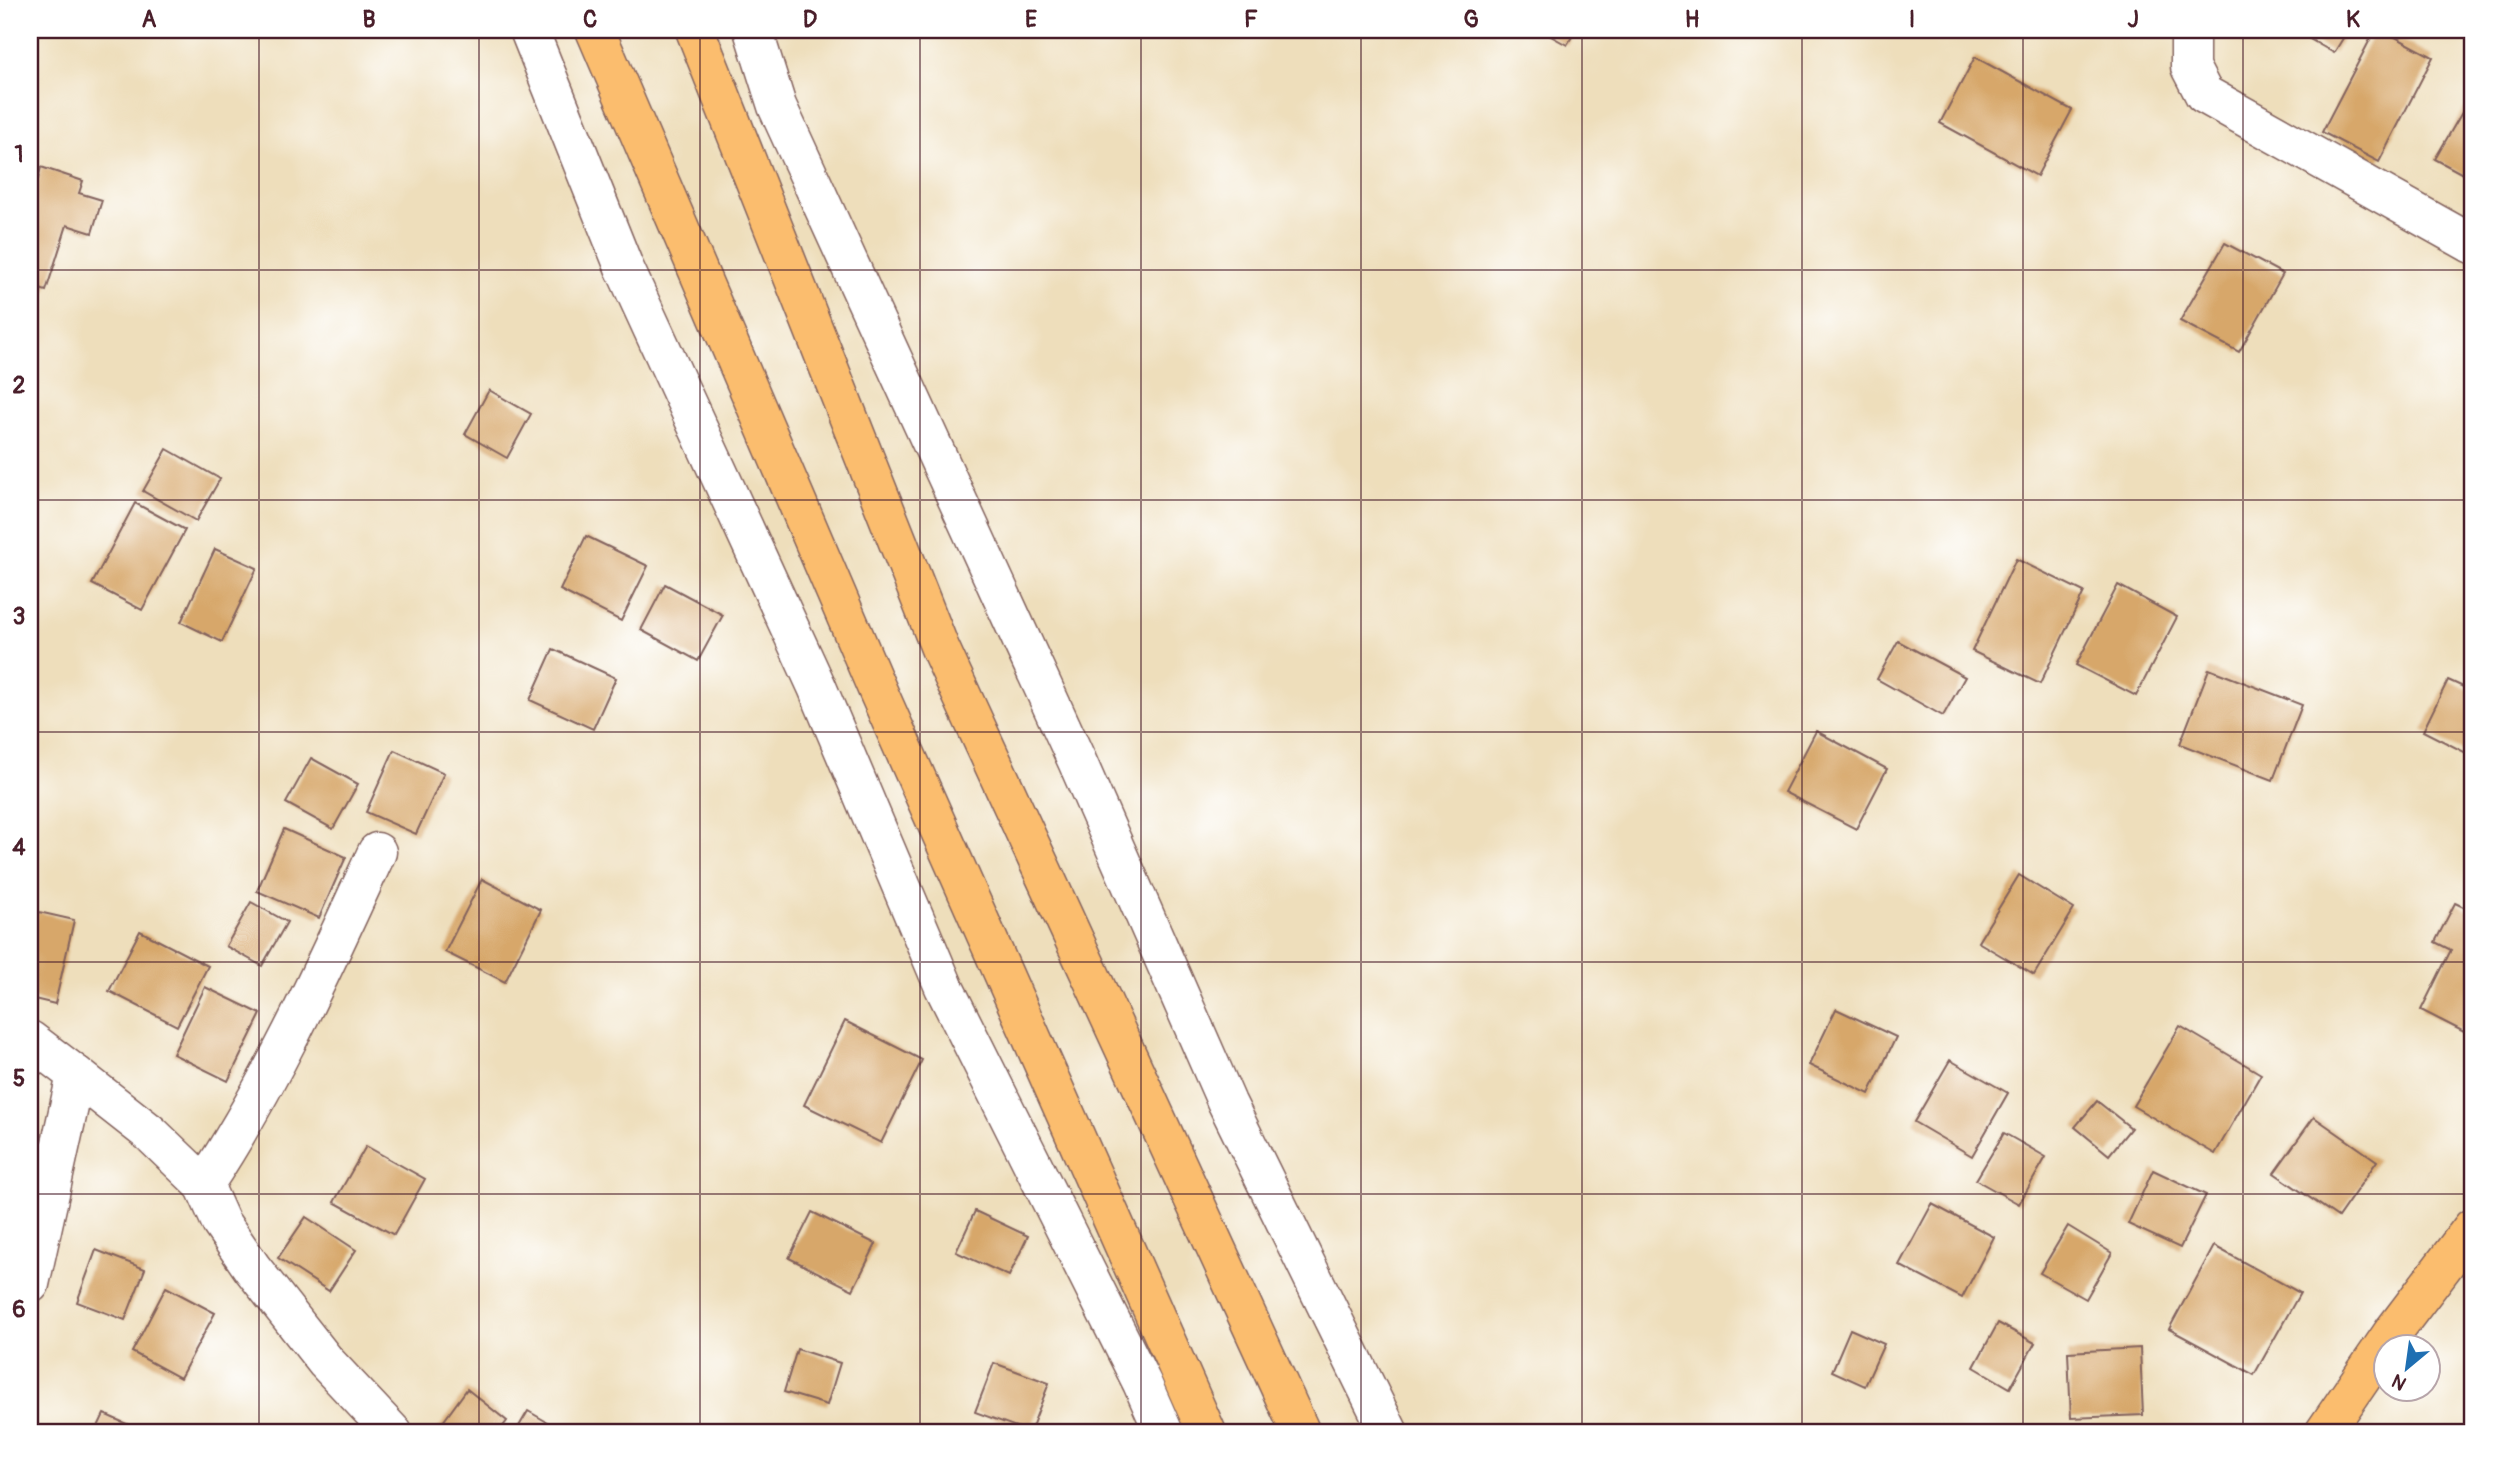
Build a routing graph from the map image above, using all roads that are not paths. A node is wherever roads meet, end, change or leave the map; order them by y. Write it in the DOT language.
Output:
graph roads {
  1 [pos="529,30"];
  2 [pos="596,30"];
  3 [pos="695,30"];
  4 [pos="753,30"];
  5 [pos="2190,30"];
  6 [pos="2472,244"];
  7 [pos="377,852"];
  8 [pos="30,1040"];
  9 [pos="76,1075"];
  10 [pos="204,1185"];
  11 [pos="2472,1228"];
  12 [pos="30,1284"];
  13 [pos="2331,1430"];
  14 [pos="394,1433"];
  15 [pos="1164,1433"];
  16 [pos="1207,1433"];
  17 [pos="1301,1433"];
  18 [pos="1389,1433"];
  1 -- 15 [label="street"];
  2 -- 16 [label="main road"];
  3 -- 17 [label="main road"];
  4 -- 18 [label="street"];
  5 -- 6 [label="street"];
  7 -- 10 [label="street"];
  8 -- 9 [label="street"];
  9 -- 10 [label="street"];
  9 -- 12 [label="street"];
  10 -- 14 [label="street"];
  11 -- 13 [label="main road"];
}
